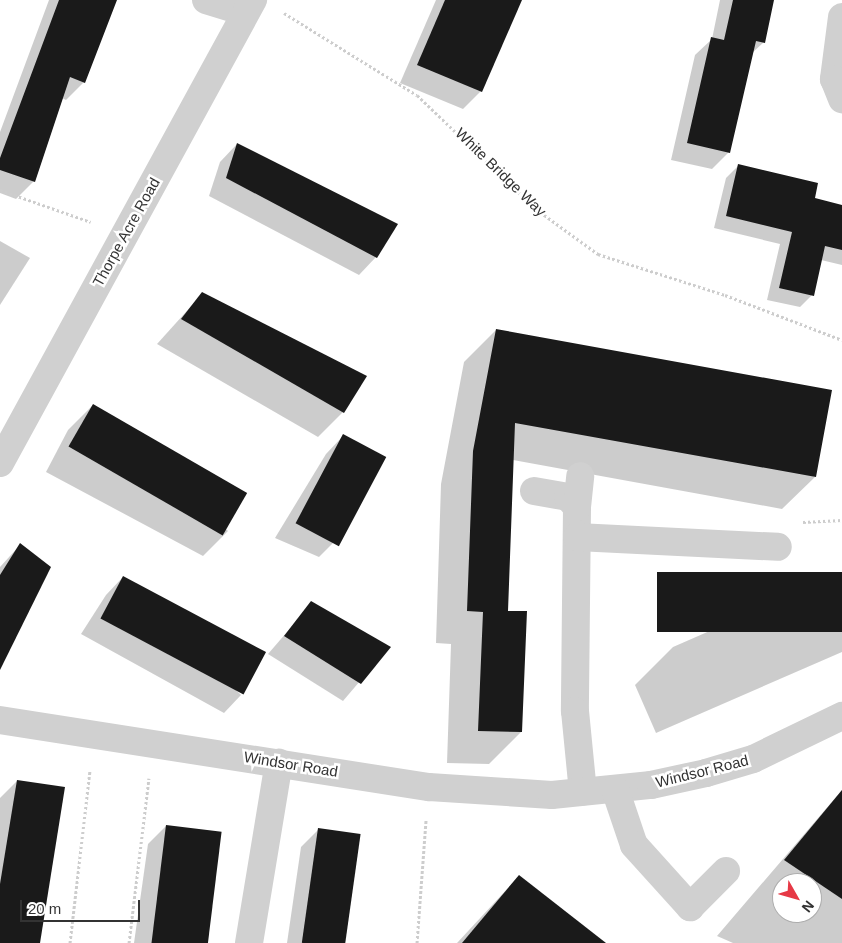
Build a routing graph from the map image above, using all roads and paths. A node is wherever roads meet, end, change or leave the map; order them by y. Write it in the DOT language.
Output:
graph roads {
  1 [pos="206,0"];
  2 [pos="258,7"];
  3 [pos="842,17"];
  4 [pos="842,99"];
  5 [pos="0,190"];
  6 [pos="125,234"];
  7 [pos="842,340"];
  8 [pos="0,464"];
  9 [pos="580,476"];
  10 [pos="534,491"];
  11 [pos="577,507"];
  12 [pos="578,537"];
  13 [pos="778,547"];
  14 [pos="842,716"];
  15 [pos="0,720"];
  16 [pos="95,732"];
  17 [pos="154,743"];
  18 [pos="279,762"];
  19 [pos="429,787"];
  20 [pos="615,789"];
  21 [pos="583,792"];
  22 [pos="726,871"];
  23 [pos="70,943"];
  24 [pos="129,943"];
  25 [pos="249,943"];
  26 [pos="418,943"];
  1 -- 2 [label="street"];
  2 -- 6 [label="street, Thorpe Acre Road"];
  2 -- 7 [label="path, White Bridge Way"];
  3 -- 4 [label="street"];
  5 -- 6 [label="path"];
  6 -- 8 [label="street, Thorpe Acre Road"];
  9 -- 11 [label="street"];
  10 -- 11 [label="street"];
  11 -- 12 [label="street"];
  12 -- 13 [label="street"];
  12 -- 21 [label="street"];
  14 -- 20 [label="street, Windsor Road"];
  15 -- 16 [label="street, Windsor Road"];
  16 -- 17 [label="street, Windsor Road"];
  16 -- 23 [label="path"];
  17 -- 18 [label="street, Windsor Road"];
  17 -- 24 [label="path"];
  18 -- 19 [label="street, Windsor Road"];
  18 -- 25 [label="street"];
  19 -- 21 [label="street, Windsor Road"];
  19 -- 26 [label="path"];
  20 -- 21 [label="street, Windsor Road"];
  20 -- 22 [label="street"];
}
